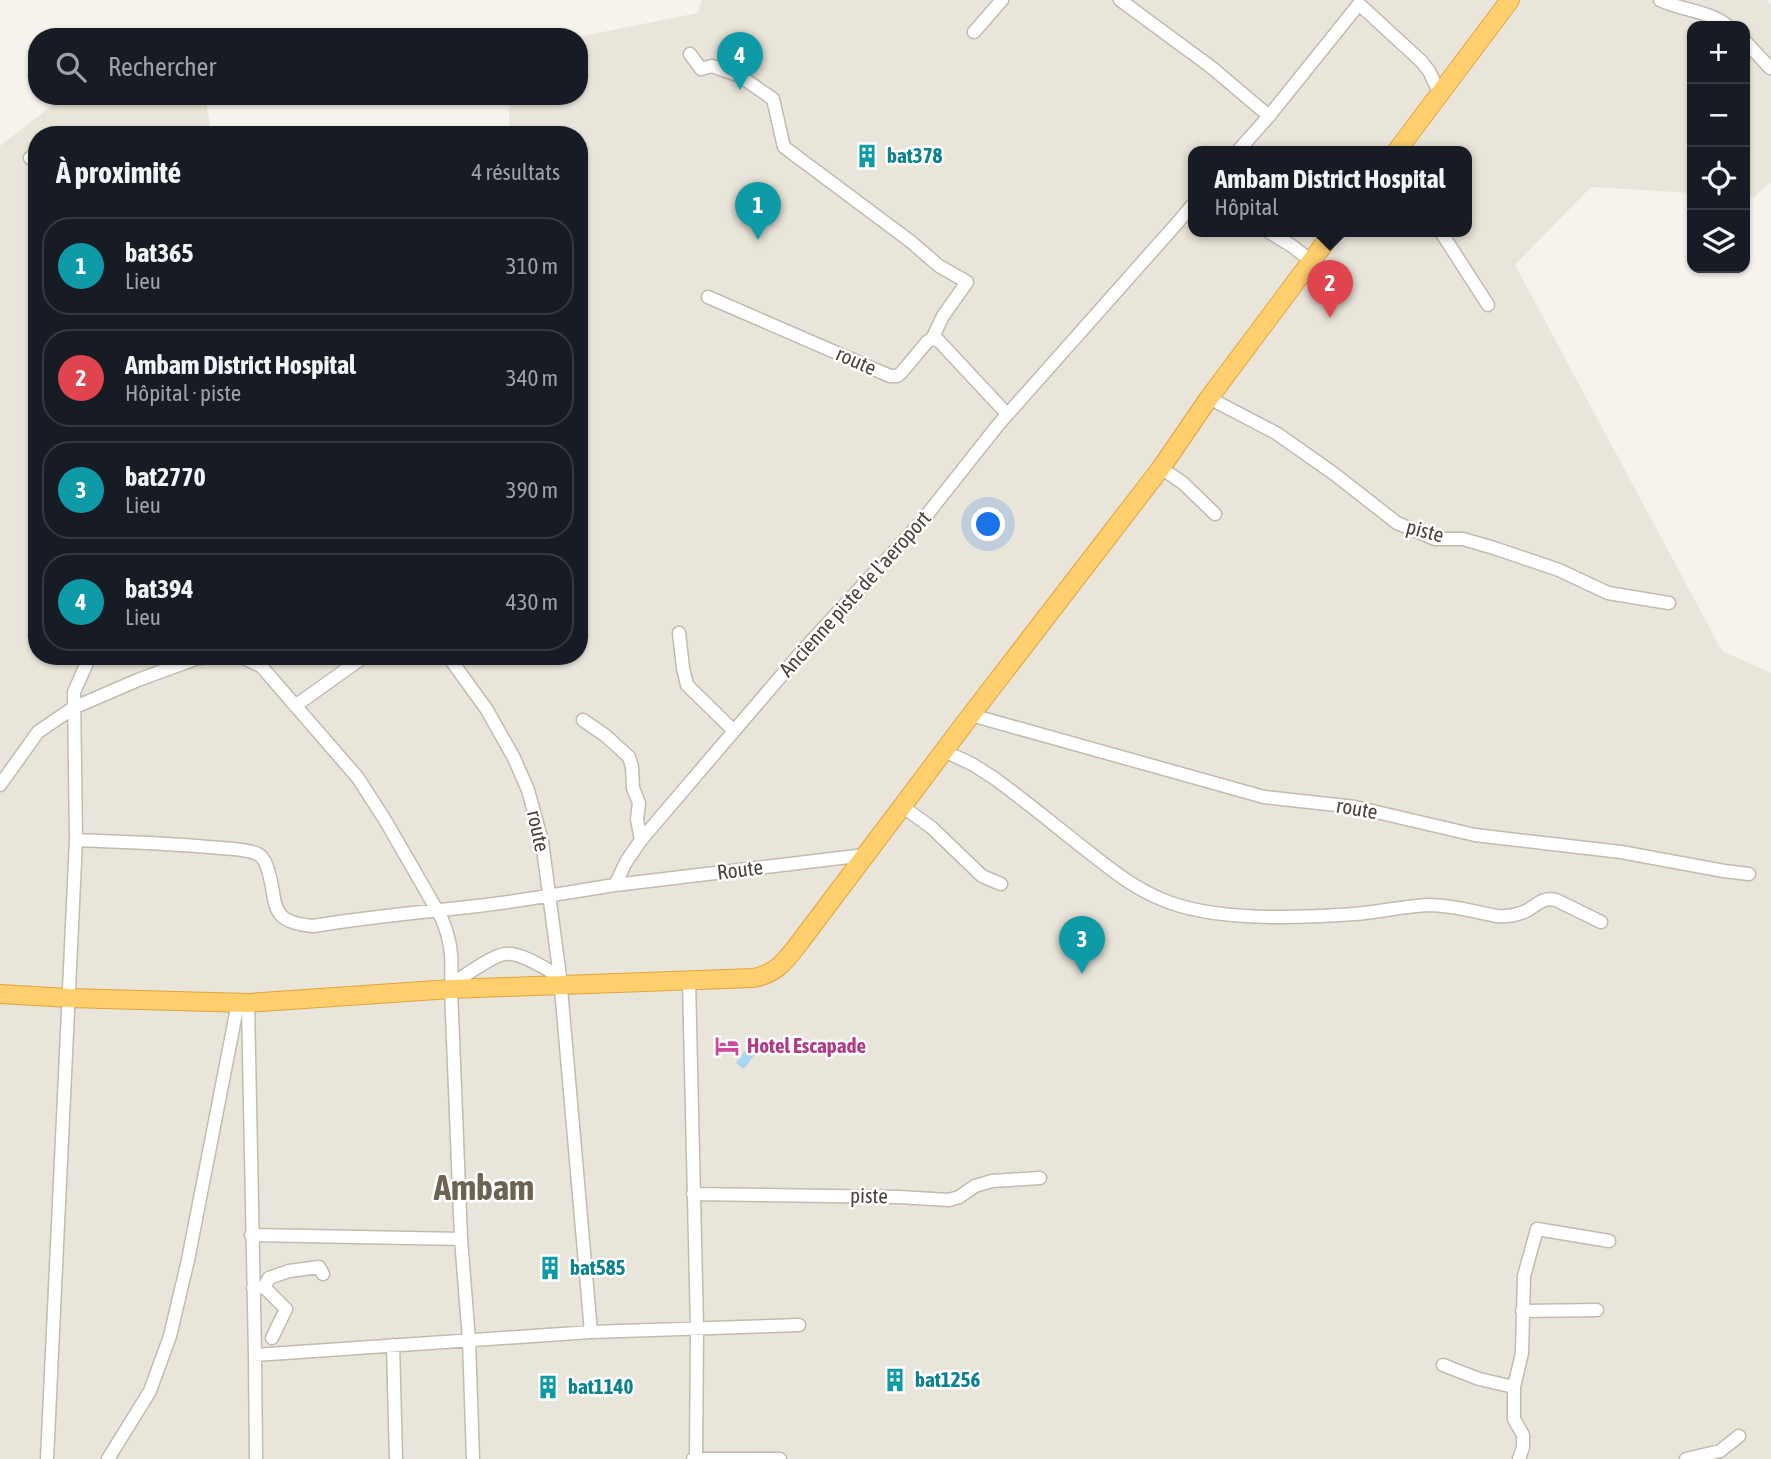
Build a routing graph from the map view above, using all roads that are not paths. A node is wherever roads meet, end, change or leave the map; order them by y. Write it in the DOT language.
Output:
graph roads {
  1 [pos="1120,0"];
  2 [pos="1510,0"];
  3 [pos="1660,0"];
  4 [pos="997,1"];
  5 [pos="1357,2"];
  6 [pos="1720,21"];
  7 [pos="974,32"];
  8 [pos="1750,46"];
  9 [pos="690,54"];
  10 [pos="1770,68"];
  11 [pos="1440,94"];
  12 [pos="1269,116"];
  13 [pos="1242,146"];
  14 [pos="1401,146"];
  15 [pos="1188,210"];
  16 [pos="1277,237"];
  17 [pos="1329,237"];
  18 [pos="1444,237"];
  19 [pos="1311,261"];
  20 [pos="708,297"];
  21 [pos="1489,305"];
  22 [pos="932,340"];
  23 [pos="1209,398"];
  24 [pos="1007,414"];
  25 [pos="1161,468"];
  26 [pos="1215,514"];
  27 [pos="1669,603"];
  28 [pos="680,633"];
  29 [pos="86,665"];
  30 [pos="175,665"];
  31 [pos="266,665"];
  32 [pos="352,665"];
  33 [pos="454,665"];
  34 [pos="295,706"];
  35 [pos="73,709"];
  36 [pos="971,715"];
  37 [pos="583,720"];
  38 [pos="734,731"];
  39 [pos="944,751"];
  40 [pos="1,781"];
  41 [pos="903,807"];
  42 [pos="76,840"];
  43 [pos="641,840"];
  44 [pos="865,855"];
  45 [pos="1749,874"];
  46 [pos="1001,884"];
  47 [pos="615,885"];
  48 [pos="550,896"];
  49 [pos="436,909"];
  50 [pos="1601,922"];
  51 [pos="689,980"];
  52 [pos="561,981"];
  53 [pos="451,986"];
  54 [pos="0,994"];
  55 [pos="68,998"];
  56 [pos="243,1003"];
  57 [pos="1040,1178"];
  58 [pos="693,1194"];
  59 [pos="251,1235"];
  60 [pos="461,1240"];
  61 [pos="1609,1241"];
  62 [pos="323,1274"];
  63 [pos="259,1287"];
  64 [pos="1597,1310"];
  65 [pos="1522,1311"];
  66 [pos="799,1325"];
  67 [pos="697,1328"];
  68 [pos="591,1332"];
  69 [pos="272,1338"];
  70 [pos="469,1340"];
  71 [pos="393,1345"];
  72 [pos="255,1354"];
  73 [pos="1443,1365"];
  74 [pos="1514,1387"];
  75 [pos="1739,1436"];
  76 [pos="47,1459"];
  77 [pos="108,1459"];
  78 [pos="256,1459"];
  79 [pos="396,1459"];
  80 [pos="473,1459"];
  81 [pos="695,1459"];
  82 [pos="780,1459"];
  83 [pos="1519,1459"];
  84 [pos="1686,1459"];
  1 -- 12 [label="street"];
  2 -- 11 [label="highway"];
  3 -- 6 [label="street"];
  4 -- 7 [label="street"];
  5 -- 11 [label="street"];
  5 -- 12 [label="street"];
  8 -- 10 [label="street"];
  9 -- 22 [label="street"];
  11 -- 14 [label="highway"];
  12 -- 13 [label="street"];
  15 -- 24 [label="street, Ancienne piste de l'aeroport"];
  16 -- 19 [label="street"];
  17 -- 19 [label="highway"];
  18 -- 21 [label="street"];
  19 -- 23 [label="highway"];
  20 -- 22 [label="street, route"];
  22 -- 24 [label="street"];
  23 -- 25 [label="highway"];
  23 -- 27 [label="street, piste"];
  24 -- 38 [label="street, Ancienne piste de l'aeroport"];
  25 -- 26 [label="street"];
  25 -- 36 [label="highway"];
  28 -- 38 [label="street"];
  29 -- 35 [label="street"];
  30 -- 35 [label="street"];
  31 -- 34 [label="street"];
  32 -- 34 [label="street"];
  33 -- 48 [label="street, route"];
  34 -- 49 [label="street"];
  35 -- 40 [label="street"];
  35 -- 42 [label="street"];
  36 -- 39 [label="highway"];
  36 -- 45 [label="street, route"];
  37 -- 43 [label="street"];
  38 -- 43 [label="street, Ancienne piste de l'aeroport"];
  39 -- 41 [label="highway"];
  39 -- 50 [label="street"];
  41 -- 44 [label="highway"];
  41 -- 46 [label="street"];
  42 -- 49 [label="street"];
  42 -- 55 [label="street"];
  43 -- 47 [label="street, Ancienne piste de l'aeroport"];
  44 -- 47 [label="street, Route"];
  44 -- 51 [label="highway"];
  47 -- 48 [label="street"];
  48 -- 49 [label="street"];
  48 -- 52 [label="street, route"];
  49 -- 53 [label="street"];
  51 -- 52 [label="highway"];
  51 -- 58 [label="street"];
  52 -- 53 [label="highway"];
  52 -- 53 [label="street"];
  52 -- 68 [label="street, route"];
  53 -- 56 [label="highway"];
  53 -- 60 [label="street"];
  54 -- 55 [label="highway"];
  55 -- 56 [label="highway"];
  55 -- 76 [label="street"];
  56 -- 59 [label="street"];
  56 -- 77 [label="street"];
  57 -- 58 [label="street, piste"];
  58 -- 67 [label="street"];
  59 -- 60 [label="street"];
  59 -- 63 [label="street"];
  60 -- 70 [label="street"];
  61 -- 65 [label="street"];
  62 -- 63 [label="street"];
  63 -- 69 [label="street"];
  63 -- 72 [label="street"];
  64 -- 65 [label="street"];
  65 -- 74 [label="street"];
  66 -- 67 [label="street"];
  67 -- 68 [label="street"];
  67 -- 81 [label="street"];
  68 -- 70 [label="street"];
  70 -- 71 [label="street"];
  70 -- 80 [label="street"];
  71 -- 72 [label="street"];
  71 -- 79 [label="street"];
  72 -- 78 [label="street"];
  73 -- 74 [label="street"];
  74 -- 83 [label="street"];
  75 -- 84 [label="street"];
  81 -- 82 [label="street"];
}
